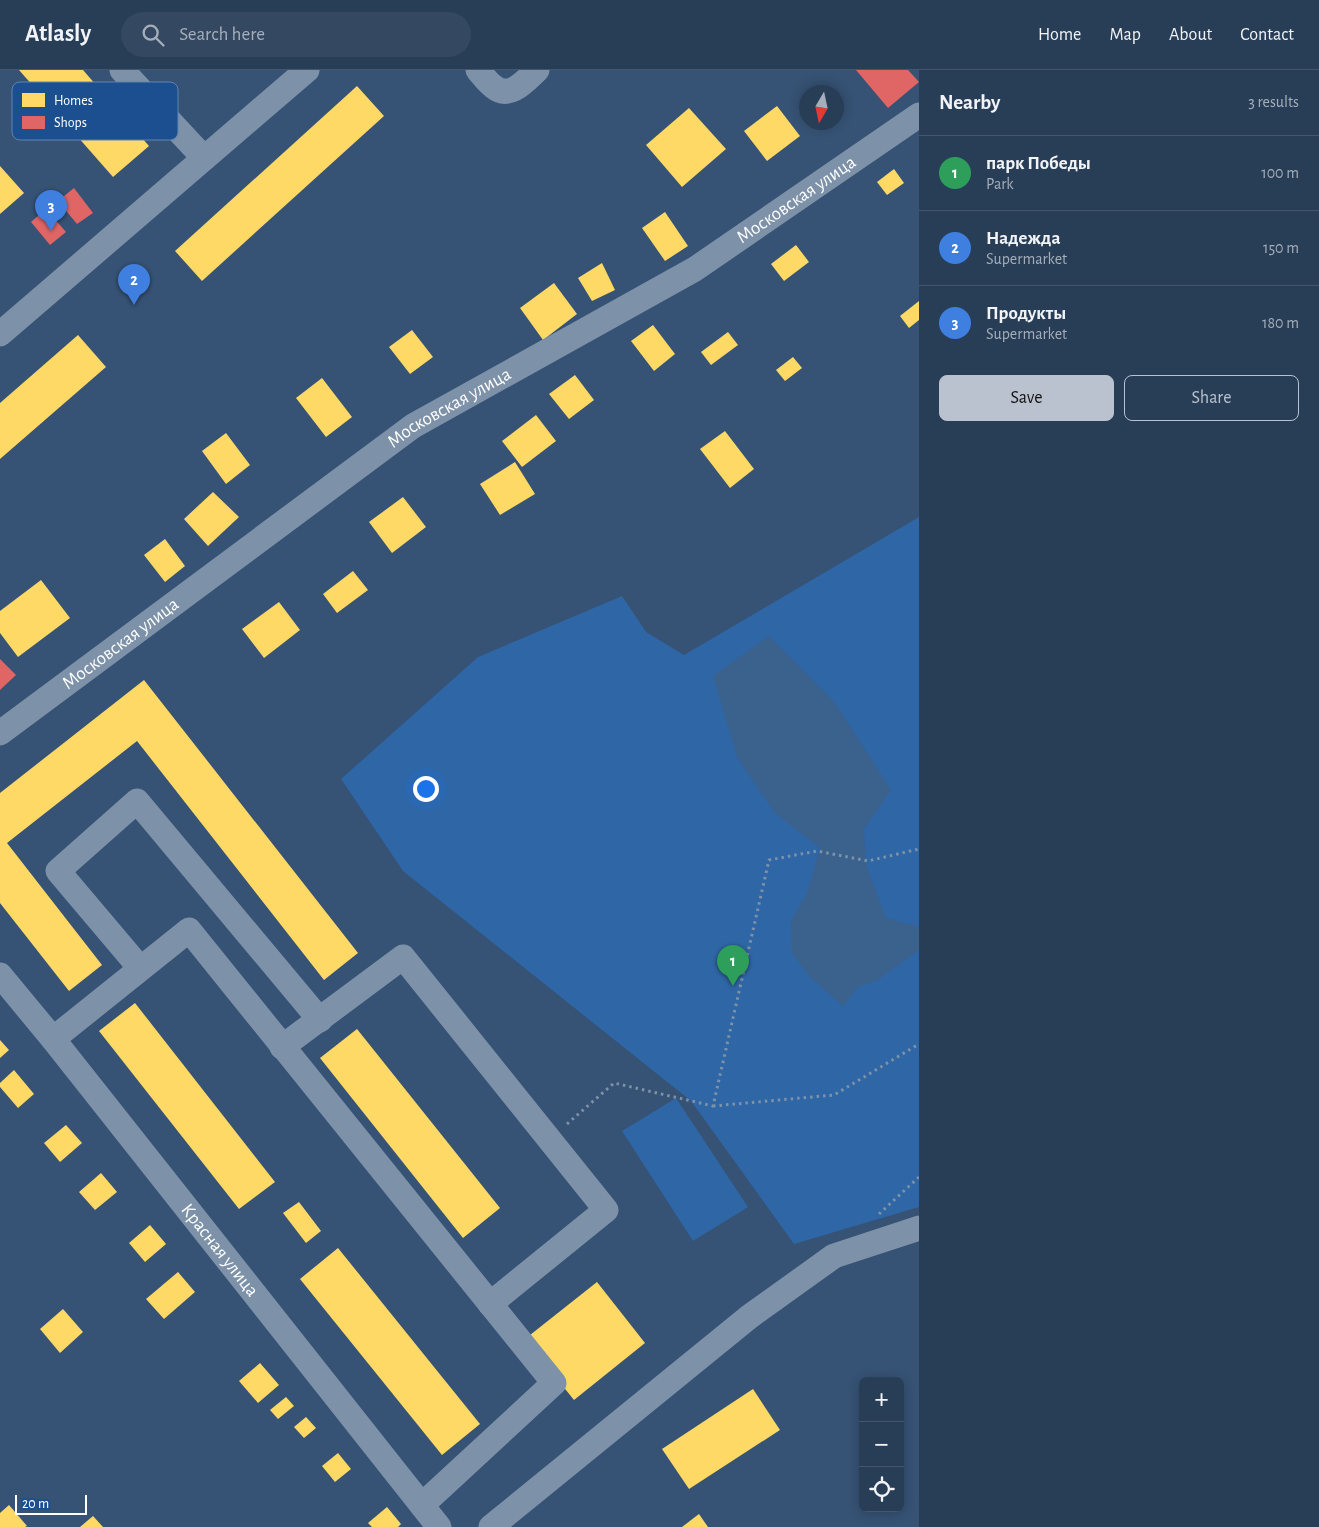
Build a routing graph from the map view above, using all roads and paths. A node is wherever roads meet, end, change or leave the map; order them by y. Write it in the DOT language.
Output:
graph roads {
  1 [pos="122,70"];
  2 [pos="307,70"];
  3 [pos="478,70"];
  4 [pos="537,70"];
  5 [pos="133,82"];
  6 [pos="919,115"];
  7 [pos="178,130"];
  8 [pos="204,158"];
  9 [pos="0,334"];
  10 [pos="0,733"];
  11 [pos="919,849"];
  12 [pos="140,968"];
  13 [pos="0,975"];
  14 [pos="320,1020"];
  15 [pos="53,1039"];
  16 [pos="919,1044"];
  17 [pos="282,1047"];
  18 [pos="714,1106"];
  19 [pos="549,1139"];
  20 [pos="919,1177"];
  21 [pos="878,1215"];
  22 [pos="919,1228"];
  23 [pos="490,1304"];
  24 [pos="422,1505"];
  25 [pos="439,1527"];
  26 [pos="490,1527"];
  1 -- 5 [label="street"];
  2 -- 8 [label="street"];
  3 -- 4 [label="street"];
  6 -- 10 [label="street, Московская улица"];
  7 -- 8 [label="street"];
  8 -- 9 [label="street"];
  11 -- 18 [label="path"];
  12 -- 14 [label="street"];
  12 -- 15 [label="street"];
  12 -- 17 [label="street"];
  13 -- 15 [label="street, Красная улица"];
  14 -- 17 [label="street"];
  14 -- 19 [label="street"];
  15 -- 24 [label="street, Красная улица"];
  16 -- 18 [label="path"];
  17 -- 23 [label="street"];
  18 -- 19 [label="path"];
  19 -- 23 [label="street"];
  20 -- 21 [label="path"];
  22 -- 26 [label="street"];
  23 -- 24 [label="street"];
  24 -- 25 [label="street, Красная улица"];
}
